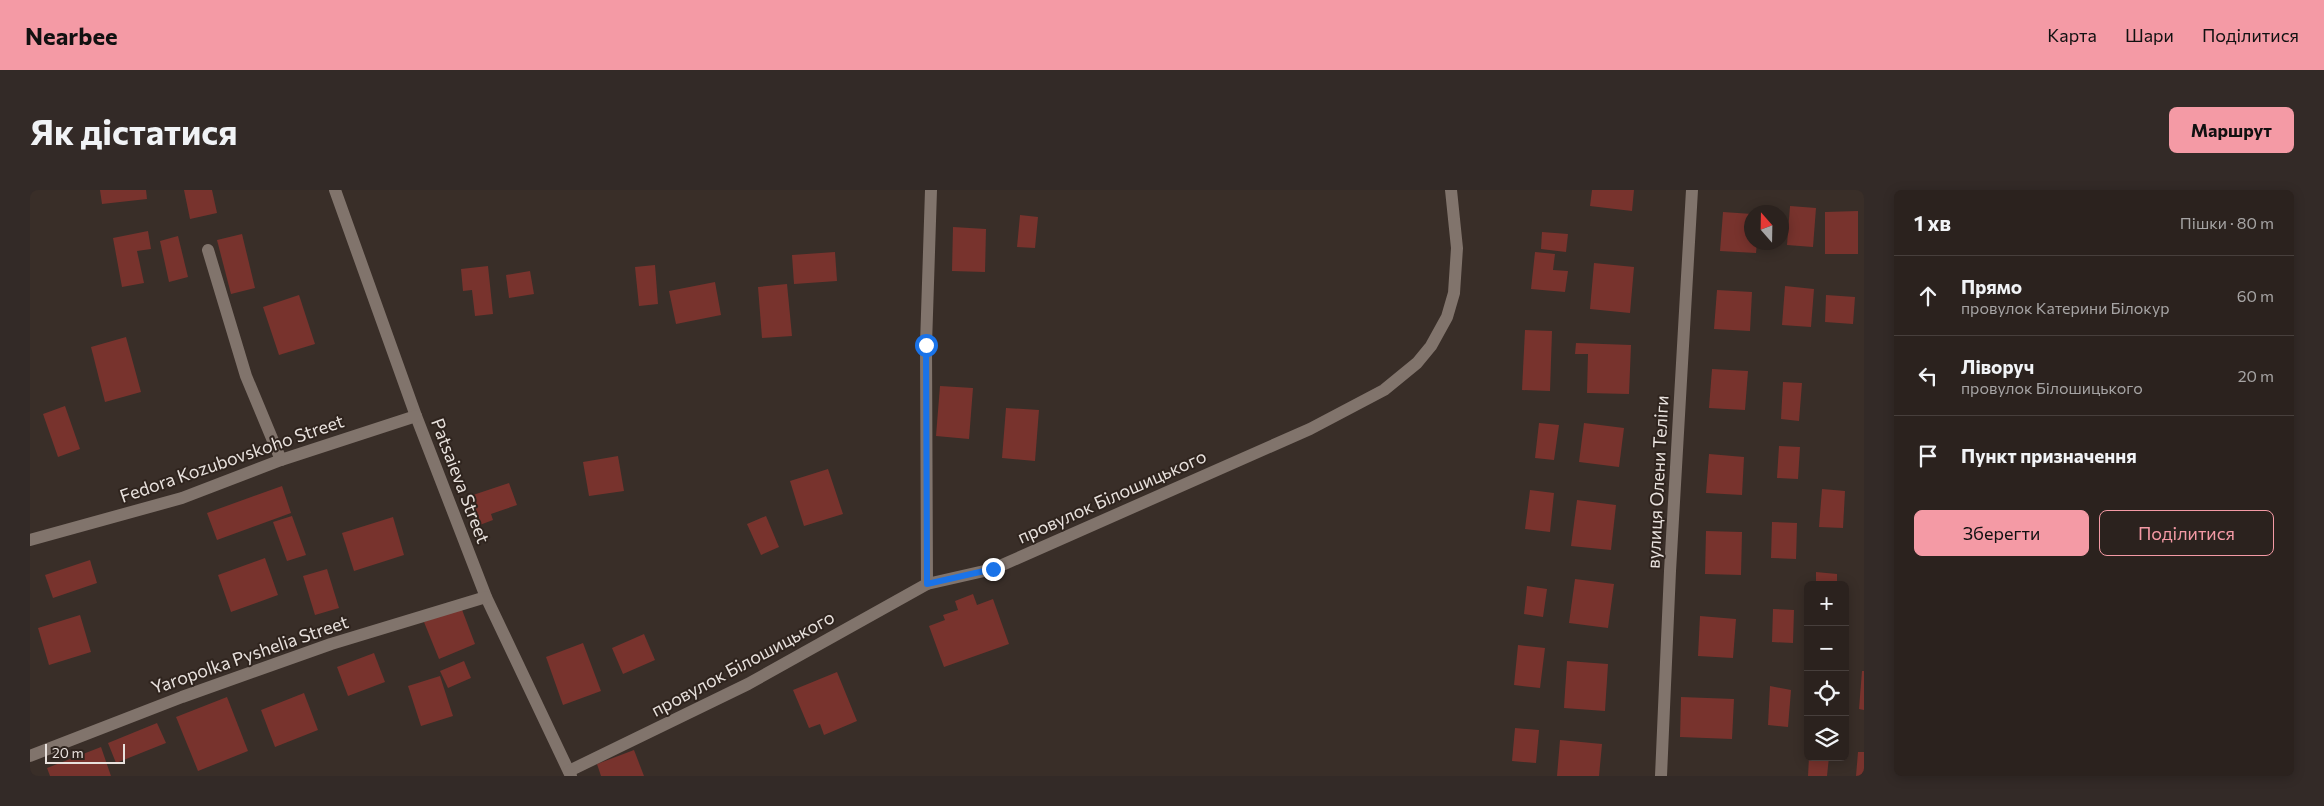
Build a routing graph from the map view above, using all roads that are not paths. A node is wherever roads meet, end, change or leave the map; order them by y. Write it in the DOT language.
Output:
graph roads {
  1 [pos="335,190"];
  2 [pos="932,190"];
  3 [pos="1452,190"];
  4 [pos="1692,190"];
  5 [pos="208,250"];
  6 [pos="416,416"];
  7 [pos="282,460"];
  8 [pos="30,540"];
  9 [pos="927,584"];
  10 [pos="486,597"];
  11 [pos="30,756"];
  12 [pos="570,774"];
  13 [pos="1662,776"];
  1 -- 6 [label="street, Patsaieva Street"];
  2 -- 9 [label="street"];
  3 -- 9 [label="street, провулок Білошицького"];
  4 -- 13 [label="street, вулиця Олени Теліги"];
  5 -- 7 [label="street"];
  6 -- 7 [label="street, Fedora Kozubovskoho Street"];
  6 -- 10 [label="street, Patsaieva Street"];
  7 -- 8 [label="street, Fedora Kozubovskoho Street"];
  9 -- 12 [label="street, провулок Білошицького"];
  10 -- 11 [label="street, Yaropolka Pyshelia Street"];
  10 -- 12 [label="street, Patsaieva Street"];
}
